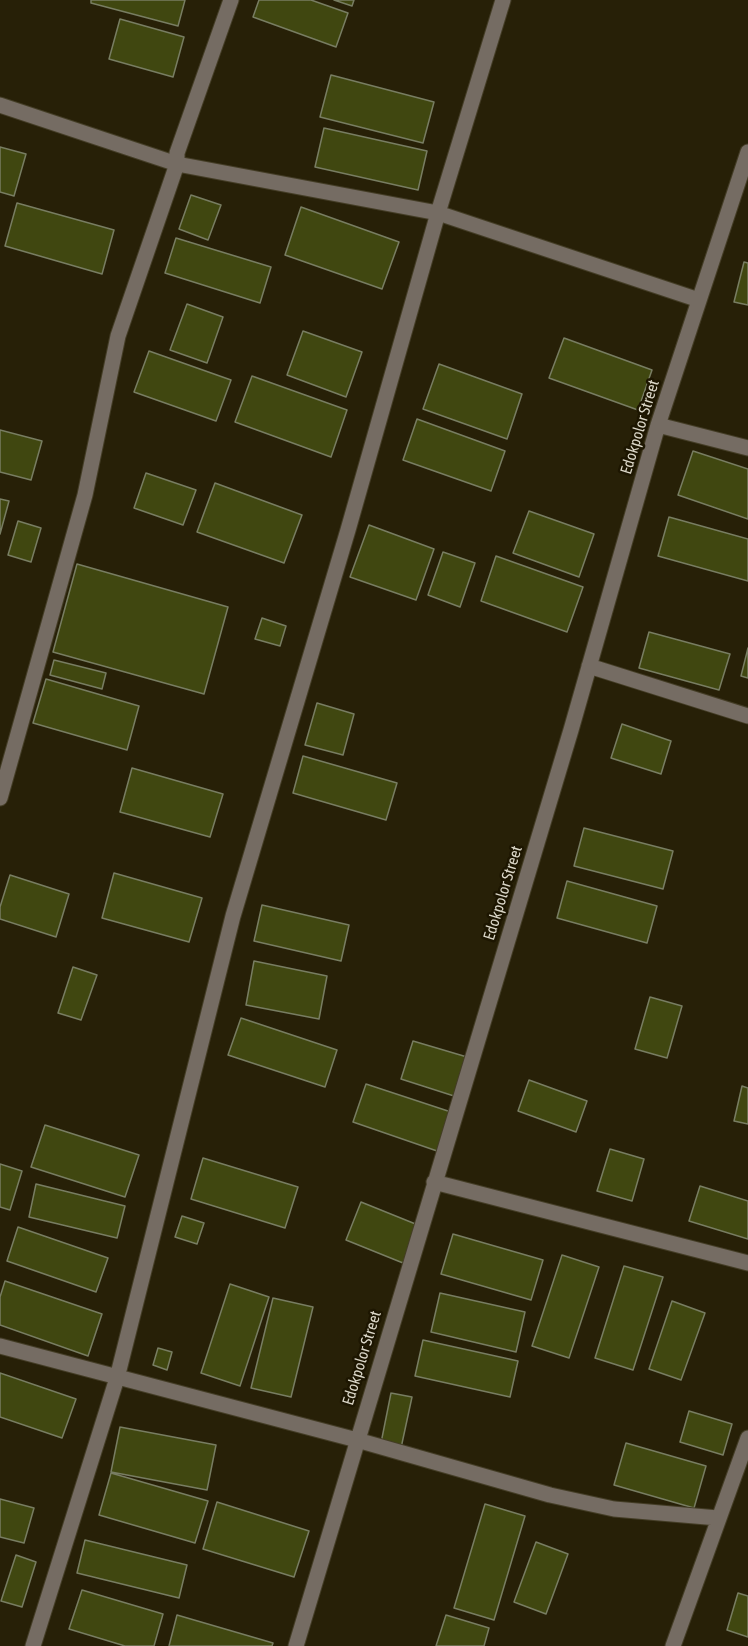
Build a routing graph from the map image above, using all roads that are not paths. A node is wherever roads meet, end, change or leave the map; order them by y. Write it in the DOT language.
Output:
graph roads {
  1 [pos="231,0"];
  2 [pos="502,0"];
  3 [pos="0,105"];
  4 [pos="748,152"];
  5 [pos="177,164"];
  6 [pos="745,171"];
  7 [pos="438,213"];
  8 [pos="699,300"];
  9 [pos="658,425"];
  10 [pos="748,448"];
  11 [pos="589,666"];
  12 [pos="748,716"];
  13 [pos="0,798"];
  14 [pos="434,1182"];
  15 [pos="748,1263"];
  16 [pos="0,1346"];
  17 [pos="117,1378"];
  18 [pos="748,1438"];
  19 [pos="357,1440"];
  20 [pos="718,1518"];
  21 [pos="33,1646"];
  22 [pos="296,1646"];
  23 [pos="673,1646"];
  1 -- 5 [label="street"];
  2 -- 7 [label="street"];
  3 -- 5 [label="street"];
  4 -- 6 [label="street, Edokpolor Street"];
  5 -- 7 [label="street"];
  5 -- 13 [label="street"];
  6 -- 8 [label="street, Edokpolor Street"];
  7 -- 8 [label="street"];
  7 -- 17 [label="street"];
  8 -- 9 [label="street, Edokpolor Street"];
  9 -- 10 [label="street"];
  9 -- 11 [label="street, Edokpolor Street"];
  11 -- 12 [label="street"];
  11 -- 14 [label="street, Edokpolor Street"];
  14 -- 15 [label="street"];
  14 -- 19 [label="street, Edokpolor Street"];
  16 -- 17 [label="street"];
  17 -- 19 [label="street"];
  17 -- 21 [label="street"];
  18 -- 20 [label="street"];
  19 -- 20 [label="street"];
  19 -- 22 [label="street, Edokpolor Street"];
  20 -- 23 [label="street"];
}
